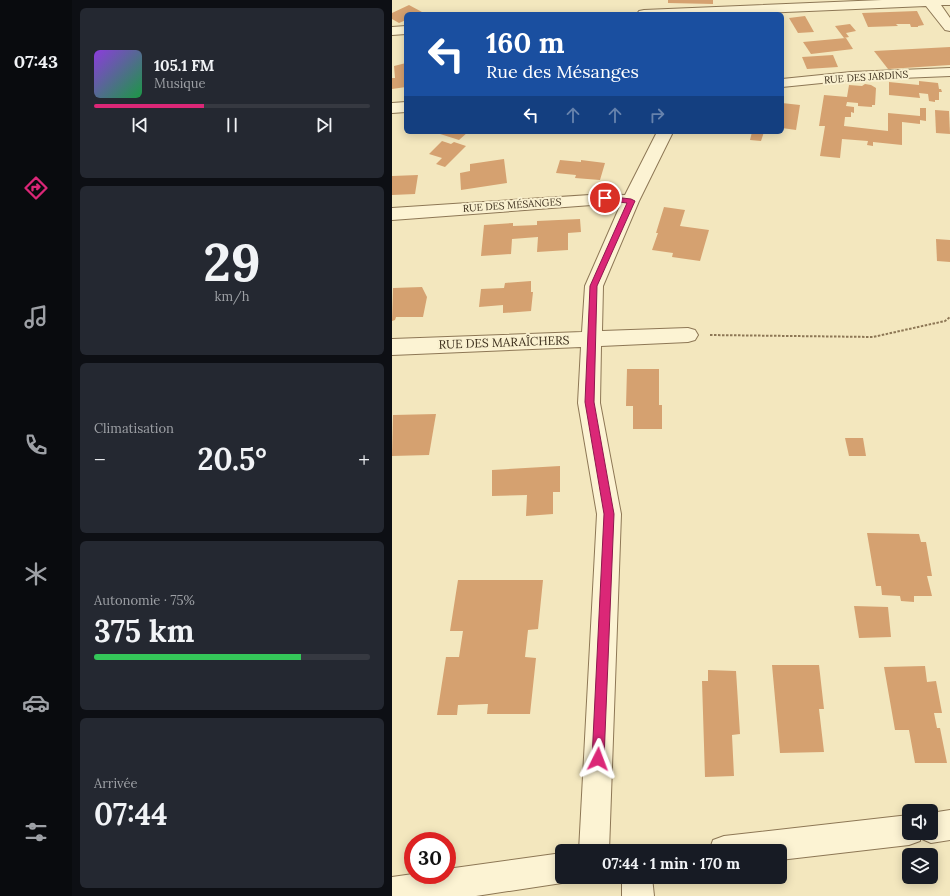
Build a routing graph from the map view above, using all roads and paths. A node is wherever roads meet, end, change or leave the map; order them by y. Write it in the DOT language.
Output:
graph roads {
  1 [pos="645,0"];
  2 [pos="928,1"];
  3 [pos="950,2"];
  4 [pos="639,12"];
  5 [pos="688,12"];
  6 [pos="950,27"];
  7 [pos="404,30"];
  8 [pos="392,32"];
  9 [pos="950,72"];
  10 [pos="784,83"];
  11 [pos="404,106"];
  12 [pos="392,108"];
  13 [pos="664,134"];
  14 [pos="631,201"];
  15 [pos="392,214"];
  16 [pos="950,318"];
  17 [pos="688,335"];
  18 [pos="591,338"];
  19 [pos="392,347"];
  20 [pos="950,826"];
  21 [pos="938,827"];
  22 [pos="902,831"];
  23 [pos="594,844"];
  24 [pos="786,844"];
  25 [pos="555,869"];
  26 [pos="637,884"];
  27 [pos="392,893"];
  28 [pos="638,896"];
  1 -- 4 [label="street"];
  2 -- 3 [label="street"];
  2 -- 5 [label="street"];
  2 -- 6 [label="street"];
  7 -- 8 [label="street"];
  9 -- 10 [label="street, RUE DES JARDINS"];
  11 -- 12 [label="street"];
  13 -- 14 [label="street"];
  14 -- 15 [label="street, RUE DES MÉSANGES"];
  14 -- 18 [label="street"];
  16 -- 17 [label="path"];
  17 -- 18 [label="street, RUE DES MARAÎCHERS"];
  18 -- 19 [label="street, RUE DES MARAÎCHERS"];
  18 -- 23 [label="street"];
  20 -- 21 [label="street"];
  22 -- 24 [label="street"];
  25 -- 27 [label="street"];
  26 -- 28 [label="street"];
}
